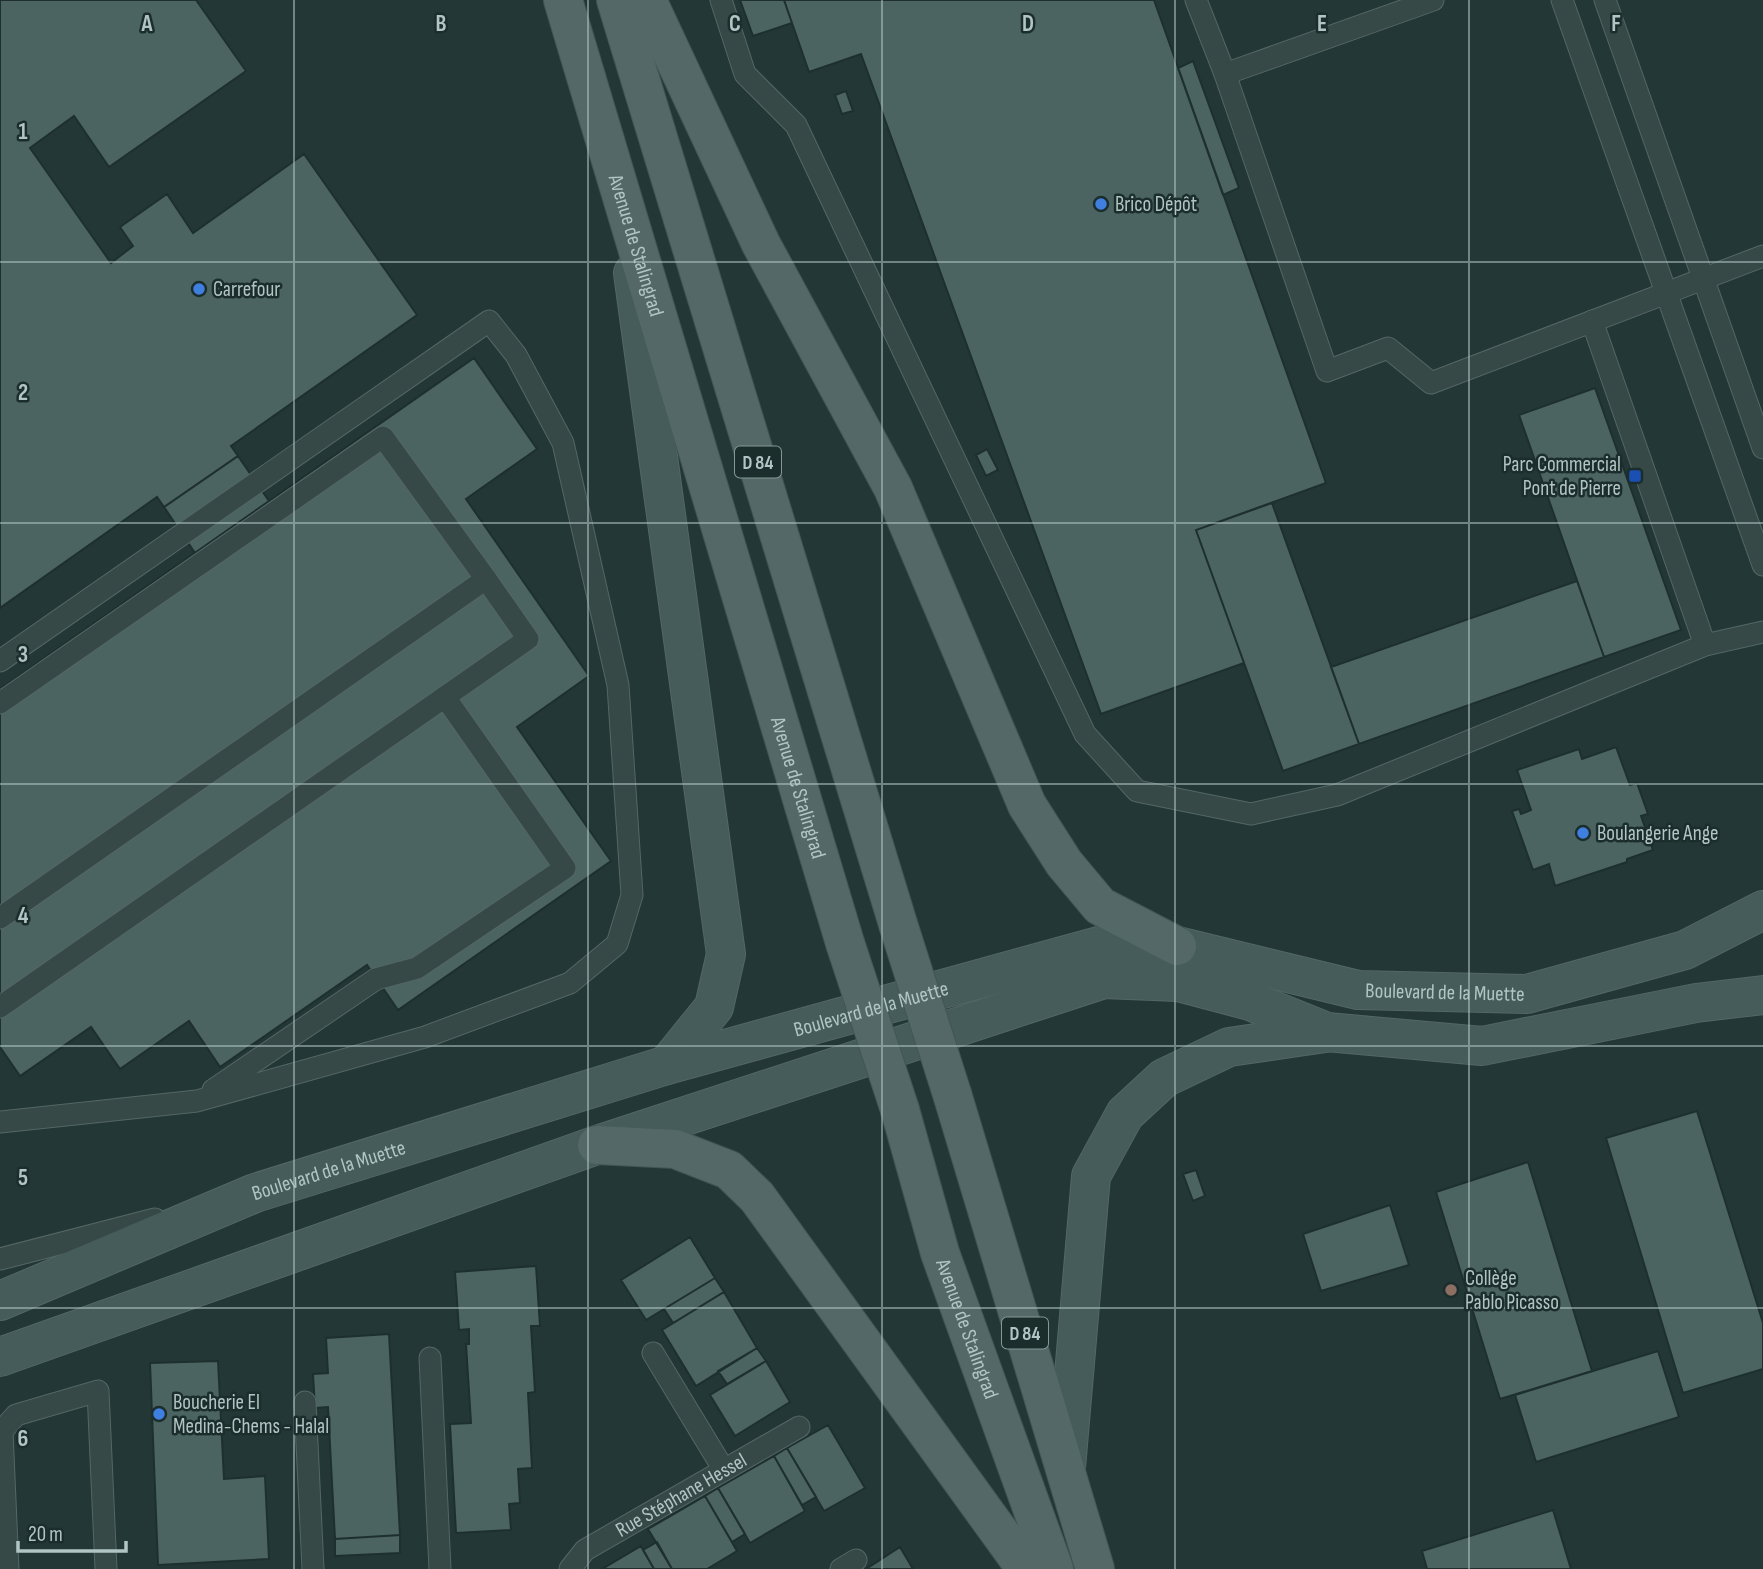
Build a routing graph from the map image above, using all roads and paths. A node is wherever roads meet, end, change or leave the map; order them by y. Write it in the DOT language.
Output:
graph roads {
  1 [pos="563,0"];
  2 [pos="616,0"];
  3 [pos="648,0"];
  4 [pos="721,0"];
  5 [pos="1196,0"];
  6 [pos="1433,0"];
  7 [pos="1562,0"];
  8 [pos="1605,0"];
  9 [pos="1225,74"];
  10 [pos="624,208"];
  11 [pos="1763,256"];
  12 [pos="1703,279"];
  13 [pos="1666,293"];
  14 [pos="1592,321"];
  15 [pos="1763,449"];
  16 [pos="1763,565"];
  17 [pos="486,579"];
  18 [pos="1763,632"];
  19 [pos="1705,645"];
  20 [pos="0,660"];
  21 [pos="445,697"];
  22 [pos="0,703"];
  23 [pos="1763,910"];
  24 [pos="0,918"];
  25 [pos="1177,946"];
  26 [pos="1763,995"];
  27 [pos="0,1007"];
  28 [pos="1326,1032"];
  29 [pos="667,1065"];
  30 [pos="197,1101"];
  31 [pos="0,1122"];
  32 [pos="597,1145"];
  33 [pos="255,1193"];
  34 [pos="0,1259"];
  35 [pos="0,1301"];
  36 [pos="653,1353"];
  37 [pos="0,1357"];
  38 [pos="430,1358"];
  39 [pos="305,1402"];
  40 [pos="799,1427"];
  41 [pos="1066,1468"];
  42 [pos="724,1470"];
  43 [pos="8,1569"];
  44 [pos="106,1569"];
  45 [pos="313,1569"];
  46 [pos="440,1569"];
  47 [pos="570,1569"];
  48 [pos="1026,1569"];
  49 [pos="1054,1569"];
  50 [pos="1095,1569"];
  1 -- 10 [label="main road, Avenue de Stalingrad / D 84"];
  2 -- 41 [label="main road, D 84, bridge"];
  3 -- 25 [label="main road"];
  4 -- 19 [label="lane"];
  5 -- 9 [label="lane"];
  6 -- 9 [label="lane"];
  7 -- 13 [label="lane"];
  8 -- 12 [label="lane"];
  9 -- 14 [label="lane"];
  10 -- 29 [label="main road"];
  10 -- 49 [label="main road, Avenue de Stalingrad / D 84, bridge"];
  11 -- 12 [label="lane"];
  12 -- 13 [label="lane"];
  12 -- 15 [label="lane"];
  13 -- 14 [label="lane"];
  13 -- 16 [label="lane"];
  14 -- 19 [label="lane"];
  17 -- 21 [label="lane"];
  17 -- 22 [label="lane"];
  17 -- 24 [label="lane"];
  18 -- 19 [label="lane"];
  20 -- 30 [label="lane"];
  21 -- 27 [label="lane"];
  21 -- 30 [label="lane"];
  23 -- 25 [label="main road, Boulevard de la Muette"];
  25 -- 29 [label="main road, Boulevard de la Muette"];
  26 -- 28 [label="main road, Boulevard de la Muette"];
  28 -- 32 [label="main road, Boulevard de la Muette"];
  28 -- 41 [label="main road"];
  29 -- 33 [label="main road, Boulevard de la Muette"];
  30 -- 31 [label="lane"];
  32 -- 37 [label="main road, Boulevard de la Muette"];
  32 -- 48 [label="main road"];
  33 -- 34 [label="lane"];
  33 -- 35 [label="main road, Boulevard de la Muette"];
  36 -- 42 [label="lane"];
  38 -- 46 [label="lane"];
  39 -- 45 [label="lane"];
  40 -- 42 [label="lane, Rue Stéphane Hessel"];
  41 -- 50 [label="main road, D 84"];
  42 -- 47 [label="lane, Rue Stéphane Hessel"];
  43 -- 44 [label="lane"];
}
